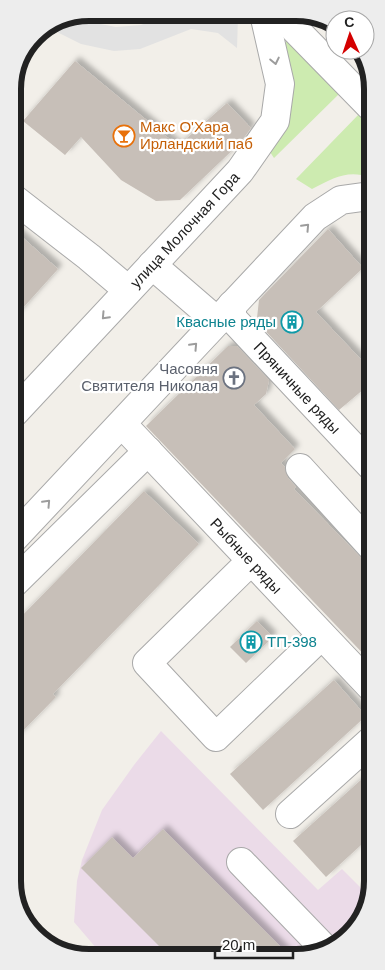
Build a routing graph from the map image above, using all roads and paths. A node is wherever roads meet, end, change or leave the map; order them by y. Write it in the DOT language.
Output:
graph roads {
  1 [pos="266,21"];
  2 [pos="287,21"];
  3 [pos="364,100"];
  4 [pos="364,197"];
  5 [pos="21,204"];
  6 [pos="152,265"];
  7 [pos="128,290"];
  8 [pos="224,313"];
  9 [pos="21,406"];
  10 [pos="122,424"];
  11 [pos="148,451"];
  12 [pos="364,459"];
  13 [pos="300,468"];
  14 [pos="21,531"];
  15 [pos="364,538"];
  16 [pos="251,562"];
  17 [pos="21,576"];
  18 [pos="321,636"];
  19 [pos="364,680"];
  20 [pos="364,747"];
  21 [pos="290,814"];
  22 [pos="241,862"];
  23 [pos="320,944"];
  1 -- 6 [label="street, улица Молочная Гора, one-way"];
  2 -- 3 [label="street"];
  8 -- 4 [label="street, one-way"];
  5 -- 7 [label="street"];
  6 -- 7 [label="street, улица Молочная Гора"];
  6 -- 8 [label="street"];
  7 -- 9 [label="street, улица Молочная Гора, one-way"];
  10 -- 8 [label="street, one-way"];
  8 -- 12 [label="street, Пряничные ряды"];
  10 -- 11 [label="street, Рыбные ряды"];
  14 -- 10 [label="street, one-way"];
  11 -- 16 [label="street, Рыбные ряды"];
  11 -- 17 [label="street"];
  13 -- 15 [label="street"];
  16 -- 18 [label="street, Рыбные ряды"];
  16 -- 18 [label="street"];
  18 -- 19 [label="street, Рыбные ряды"];
  20 -- 21 [label="street"];
  22 -- 23 [label="street"];
}
